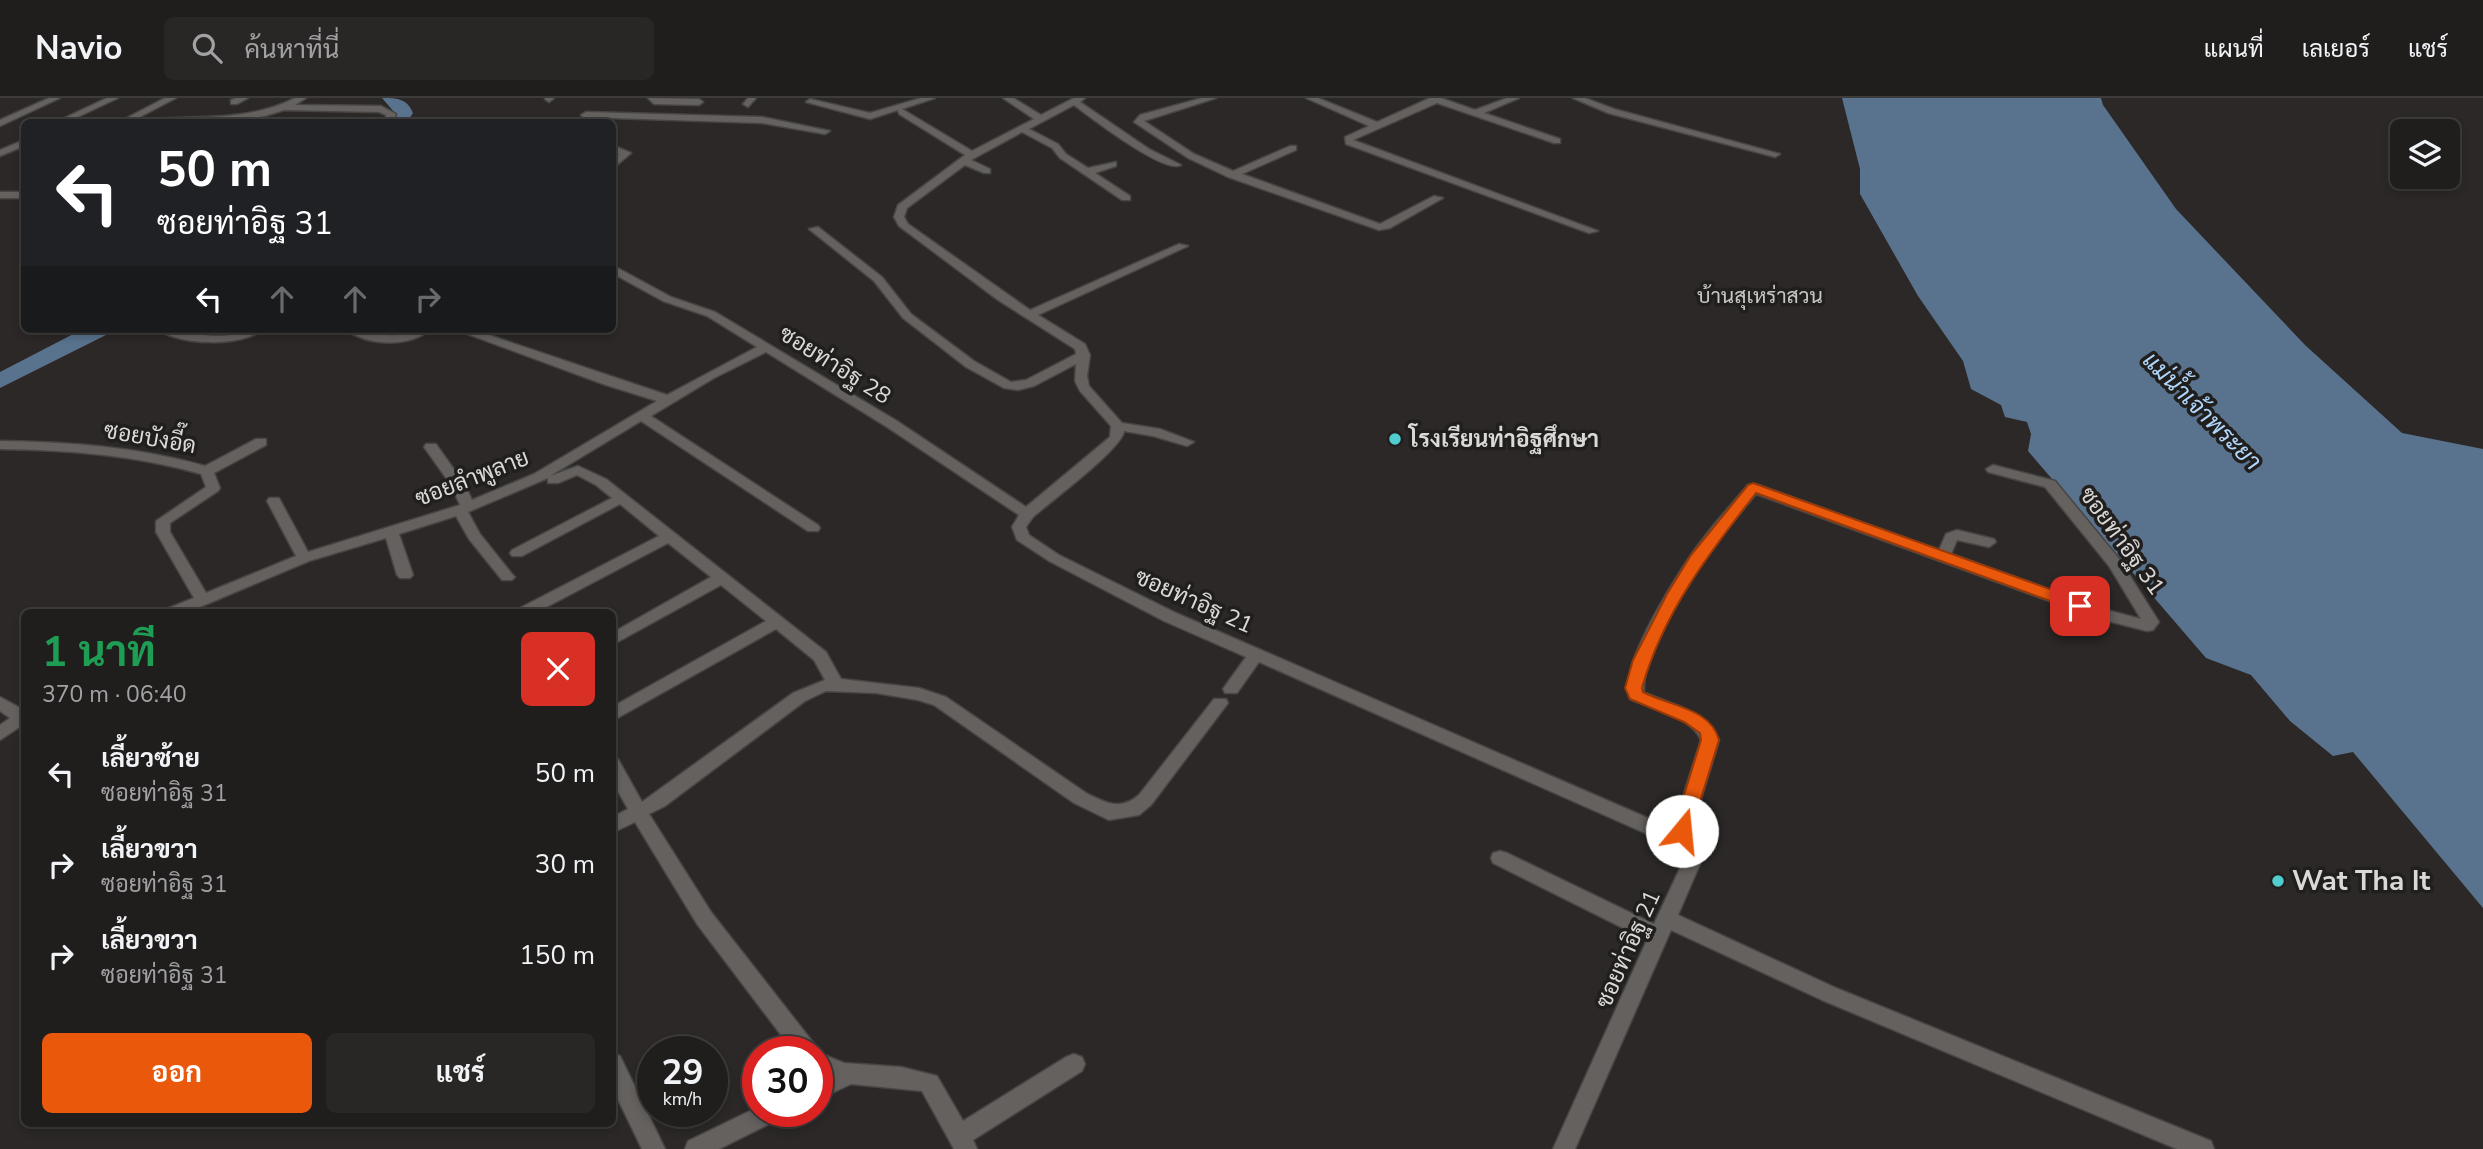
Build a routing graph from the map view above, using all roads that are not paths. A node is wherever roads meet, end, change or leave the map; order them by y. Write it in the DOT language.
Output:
graph roads {
  1 [pos="56,98"];
  2 [pos="114,98"];
  3 [pos="172,98"];
  4 [pos="302,98"];
  5 [pos="652,98"];
  6 [pos="931,98"];
  7 [pos="1007,98"];
  8 [pos="1212,98"];
  9 [pos="1310,98"];
  10 [pos="1515,98"];
  11 [pos="1577,98"];
  12 [pos="700,100"];
  13 [pos="1079,100"];
  14 [pos="810,102"];
  15 [pos="285,108"];
  16 [pos="902,112"];
  17 [pos="1478,112"];
  18 [pos="586,115"];
  19 [pos="684,117"];
  20 [pos="272,118"];
  21 [pos="68,119"];
  22 [pos="130,119"];
  23 [pos="242,119"];
  24 [pos="389,119"];
  25 [pos="1042,120"];
  26 [pos="0,123"];
  27 [pos="1375,125"];
  28 [pos="1023,129"];
  29 [pos="825,131"];
  30 [pos="21,138"];
  31 [pos="1557,141"];
  32 [pos="21,144"];
  33 [pos="0,145"];
  34 [pos="1293,148"];
  35 [pos="616,149"];
  36 [pos="0,153"];
  37 [pos="1775,153"];
  38 [pos="968,158"];
  39 [pos="616,162"];
  40 [pos="1113,164"];
  41 [pos="1176,165"];
  42 [pos="987,171"];
  43 [pos="1087,172"];
  44 [pos="1233,175"];
  45 [pos="0,195"];
  46 [pos="21,195"];
  47 [pos="1126,198"];
  48 [pos="1438,198"];
  49 [pos="814,229"];
  50 [pos="1593,231"];
  51 [pos="1183,246"];
  52 [pos="616,270"];
  53 [pos="1028,315"];
  54 [pos="182,333"];
  55 [pos="249,333"];
  56 [pos="365,333"];
  57 [pos="416,333"];
  58 [pos="471,333"];
  59 [pos="766,347"];
  60 [pos="1084,355"];
  61 [pos="668,400"];
  62 [pos="642,416"];
  63 [pos="1118,426"];
  64 [pos="261,442"];
  65 [pos="1187,442"];
  66 [pos="0,445"];
  67 [pos="431,447"];
  68 [pos="1993,469"];
  69 [pos="207,471"];
  70 [pos="622,498"];
  71 [pos="274,500"];
  72 [pos="464,509"];
  73 [pos="488,512"];
  74 [pos="1027,514"];
  75 [pos="813,528"];
  76 [pos="391,531"];
  77 [pos="670,536"];
  78 [pos="1989,542"];
  79 [pos="517,553"];
  80 [pos="1943,557"];
  81 [pos="304,558"];
  82 [pos="405,575"];
  83 [pos="507,577"];
  84 [pos="721,578"];
  85 [pos="203,601"];
  86 [pos="183,609"];
  87 [pos="536,609"];
  88 [pos="776,622"];
  89 [pos="616,638"];
  90 [pos="1256,654"];
  91 [pos="836,684"];
  92 [pos="0,703"];
  93 [pos="616,713"];
  94 [pos="21,716"];
  95 [pos="21,718"];
  96 [pos="0,734"];
  97 [pos="616,771"];
  98 [pos="639,813"];
  99 [pos="616,824"];
  100 [pos="1679,840"];
  101 [pos="1500,858"];
  102 [pos="1663,927"];
  103 [pos="795,1036"];
  104 [pos="1074,1064"];
  105 [pos="616,1071"];
  106 [pos="833,1071"];
  107 [pos="849,1074"];
  108 [pos="833,1082"];
  109 [pos="742,1126"];
  110 [pos="963,1142"];
  111 [pos="654,1149"];
  112 [pos="696,1149"];
  113 [pos="1563,1149"];
  114 [pos="2203,1149"];
  1 -- 26 [label="street"];
  2 -- 21 [label="street"];
  3 -- 22 [label="street"];
  4 -- 15 [label="street"];
  5 -- 12 [label="street"];
  6 -- 14 [label="street"];
  7 -- 25 [label="street"];
  8 -- 44 [label="street"];
  9 -- 27 [label="street"];
  10 -- 17 [label="street"];
  11 -- 37 [label="street"];
  12 -- 19 [label="street"];
  13 -- 25 [label="street"];
  13 -- 41 [label="street"];
  15 -- 20 [label="street"];
  15 -- 24 [label="street"];
  16 -- 38 [label="street"];
  17 -- 27 [label="street"];
  17 -- 31 [label="street"];
  18 -- 19 [label="street"];
  19 -- 29 [label="street"];
  20 -- 23 [label="street"];
  25 -- 28 [label="street"];
  27 -- 50 [label="street"];
  28 -- 38 [label="street"];
  28 -- 43 [label="street"];
  30 -- 33 [label="street"];
  32 -- 36 [label="street"];
  34 -- 44 [label="street"];
  35 -- 39 [label="street"];
  38 -- 42 [label="street"];
  38 -- 53 [label="street"];
  40 -- 43 [label="street"];
  43 -- 47 [label="street"];
  44 -- 48 [label="street"];
  45 -- 46 [label="street"];
  49 -- 60 [label="street"];
  51 -- 53 [label="street"];
  52 -- 59 [label="street, ซอยท่าอิฐ 28"];
  53 -- 60 [label="street"];
  54 -- 55 [label="street"];
  56 -- 57 [label="street"];
  58 -- 61 [label="street"];
  59 -- 61 [label="street, ซอยลำพูลาย"];
  59 -- 74 [label="street, ซอยท่าอิฐ 28"];
  60 -- 63 [label="street"];
  61 -- 62 [label="street, ซอยลำพูลาย"];
  62 -- 72 [label="street, ซอยลำพูลาย"];
  62 -- 75 [label="street"];
  63 -- 65 [label="street"];
  63 -- 74 [label="street"];
  64 -- 69 [label="street"];
  66 -- 69 [label="street, ซอยบังอี๊ด"];
  67 -- 72 [label="street"];
  68 -- 80 [label="street, ซอยท่าอิฐ 31"];
  69 -- 85 [label="street, ซอยบังอี๊ด"];
  70 -- 73 [label="street"];
  70 -- 77 [label="street"];
  70 -- 79 [label="street"];
  71 -- 81 [label="street"];
  72 -- 76 [label="street, ซอยลำพูลาย"];
  72 -- 83 [label="street"];
  74 -- 90 [label="street, ซอยท่าอิฐ 21"];
  76 -- 81 [label="street, ซอยลำพูลาย"];
  76 -- 82 [label="street"];
  77 -- 84 [label="street"];
  77 -- 87 [label="street"];
  78 -- 80 [label="street"];
  80 -- 100 [label="street, ซอยท่าอิฐ 31"];
  81 -- 85 [label="street, ซอยลำพูลาย"];
  84 -- 88 [label="street"];
  84 -- 89 [label="street"];
  85 -- 86 [label="street, ซอยลำพูลาย"];
  88 -- 91 [label="street"];
  88 -- 93 [label="street"];
  90 -- 91 [label="street"];
  90 -- 100 [label="street, ซอยท่าอิฐ 21"];
  91 -- 98 [label="street"];
  92 -- 94 [label="street"];
  95 -- 96 [label="street"];
  97 -- 98 [label="street"];
  98 -- 99 [label="street"];
  98 -- 103 [label="street"];
  100 -- 102 [label="street, ซอยท่าอิฐ 21"];
  101 -- 102 [label="street"];
  102 -- 113 [label="street, ซอยท่าอิฐ 21"];
  102 -- 114 [label="street"];
  104 -- 110 [label="street"];
  105 -- 111 [label="street"];
  106 -- 107 [label="street"];
  107 -- 108 [label="street"];
  107 -- 110 [label="street"];
  109 -- 112 [label="street"];
}
